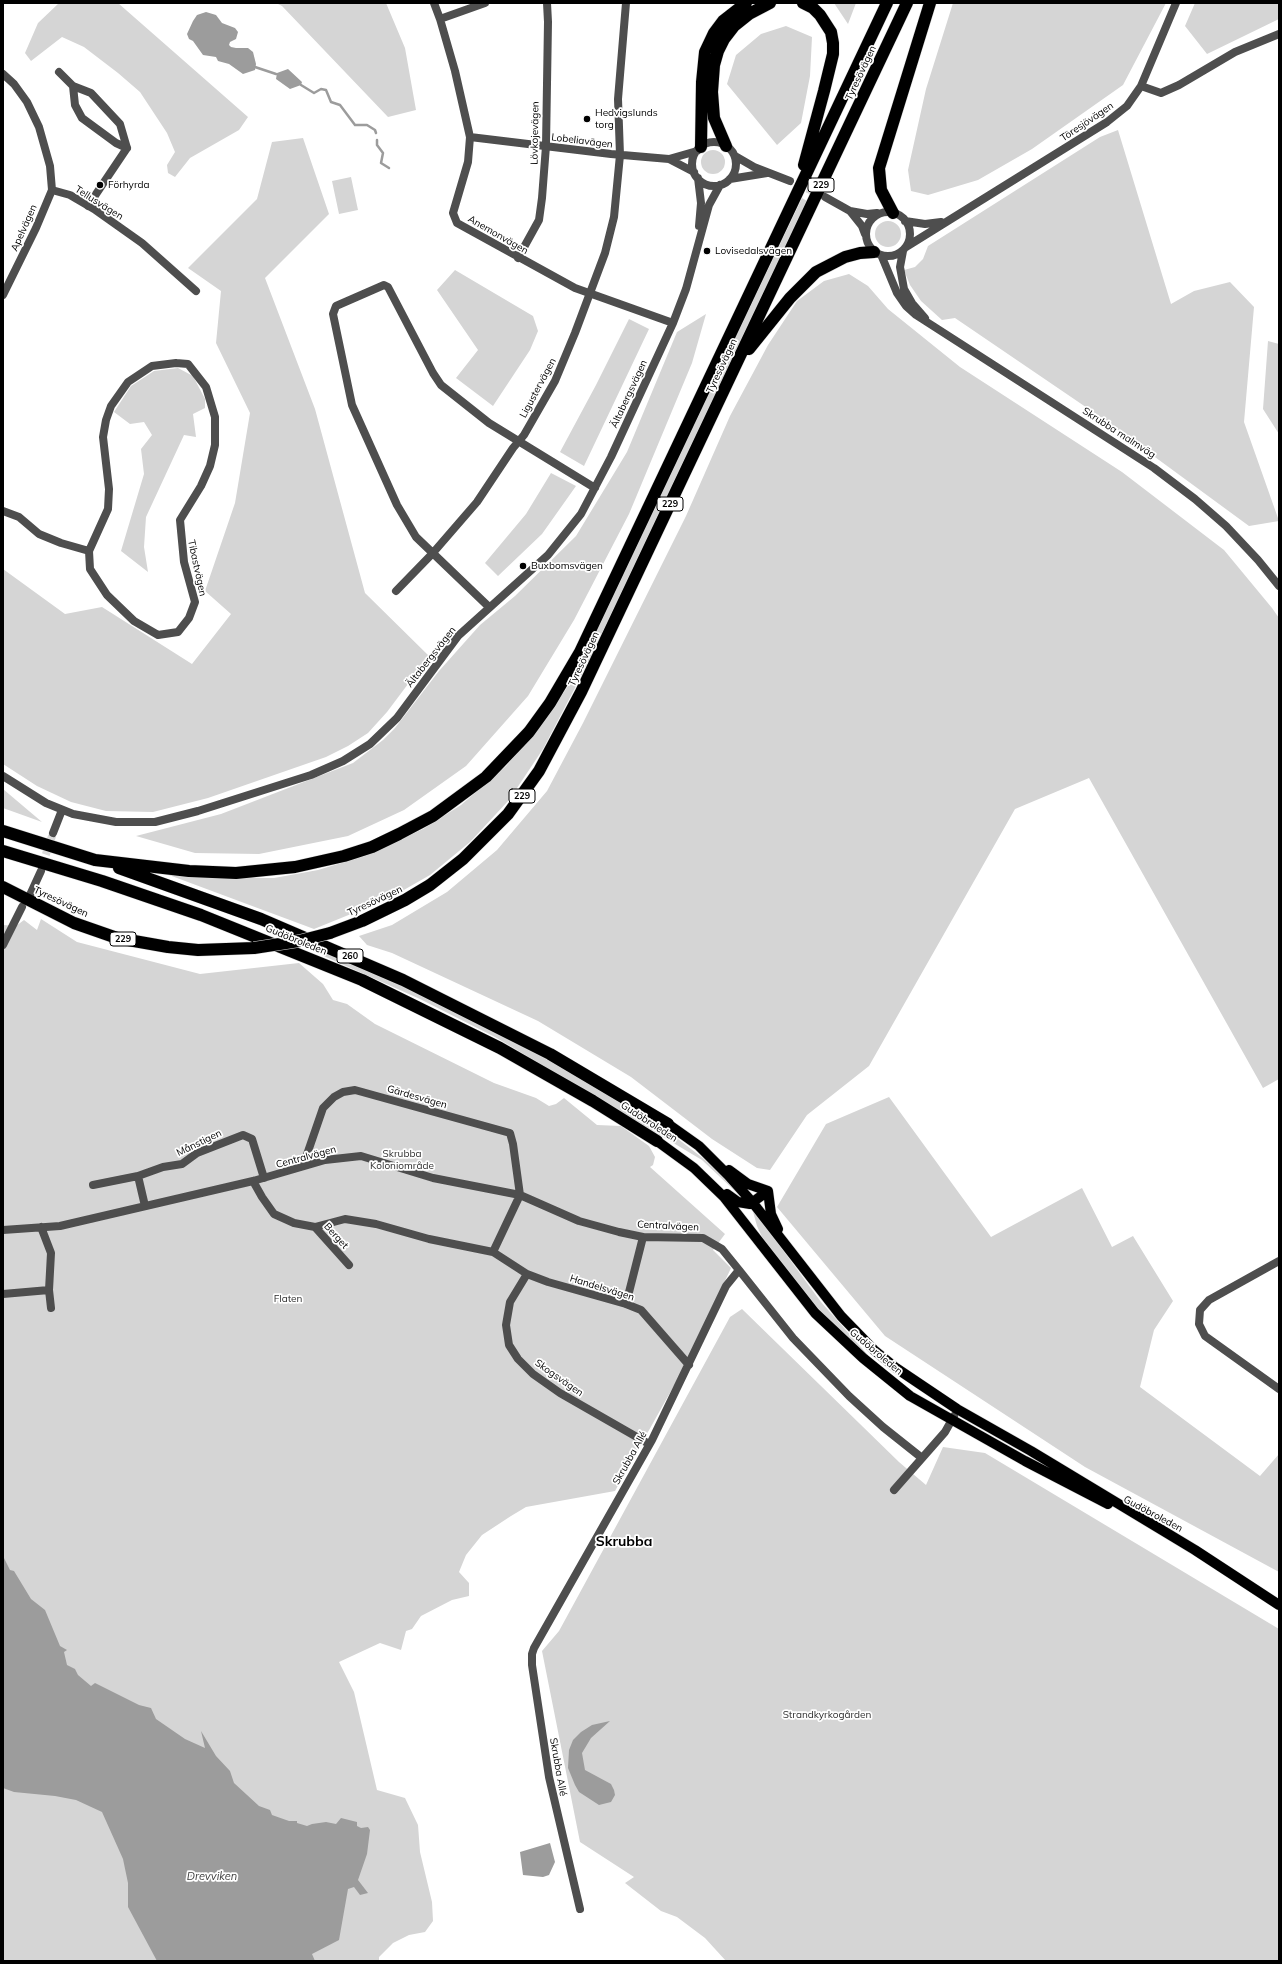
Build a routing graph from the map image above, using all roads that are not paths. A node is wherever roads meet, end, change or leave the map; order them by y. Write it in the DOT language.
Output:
graph roads {
  1 [pos="434,3"];
  2 [pos="485,3"];
  3 [pos="547,3"];
  4 [pos="626,3"];
  5 [pos="746,3"];
  6 [pos="770,3"];
  7 [pos="803,3"];
  8 [pos="887,3"];
  9 [pos="907,3"];
  10 [pos="930,3"];
  11 [pos="1176,3"];
  12 [pos="440,19"];
  13 [pos="1279,34"];
  14 [pos="59,72"];
  15 [pos="3,74"];
  16 [pos="72,86"];
  17 [pos="1141,86"];
  18 [pos="470,137"];
  19 [pos="546,146"];
  20 [pos="726,146"];
  21 [pos="127,148"];
  22 [pos="699,149"];
  23 [pos="620,155"];
  24 [pos="735,156"];
  25 [pos="669,159"];
  26 [pos="768,173"];
  27 [pos="696,175"];
  28 [pos="730,179"];
  29 [pos="790,181"];
  30 [pos="720,185"];
  31 [pos="52,190"];
  32 [pos="825,197"];
  33 [pos="793,203"];
  34 [pos="88,206"];
  35 [pos="850,211"];
  36 [pos="878,213"];
  37 [pos="893,213"];
  38 [pos="905,220"];
  39 [pos="946,221"];
  40 [pos="865,234"];
  41 [pos="696,247"];
  42 [pos="904,249"];
  43 [pos="878,255"];
  44 [pos="518,258"];
  45 [pos="196,291"];
  46 [pos="590,294"];
  47 [pos="3,295"];
  48 [pos="928,321"];
  49 [pos="673,323"];
  50 [pos="735,366"];
  51 [pos="519,442"];
  52 [pos="595,488"];
  53 [pos="3,511"];
  54 [pos="89,551"];
  55 [pos="432,554"];
  56 [pos="1279,586"];
  57 [pos="396,591"];
  58 [pos="489,607"];
  59 [pos="3,776"];
  60 [pos="62,810"];
  61 [pos="3,831"];
  62 [pos="54,833"];
  63 [pos="3,851"];
  64 [pos="95,860"];
  65 [pos="41,871"];
  66 [pos="3,887"];
  67 [pos="30,895"];
  68 [pos="22,907"];
  69 [pos="6,930"];
  70 [pos="3,945"];
  71 [pos="668,1124"];
  72 [pos="657,1141"];
  73 [pos="699,1146"];
  74 [pos="304,1166"];
  75 [pos="138,1176"];
  76 [pos="703,1176"];
  77 [pos="264,1178"];
  78 [pos="253,1181"];
  79 [pos="93,1184"];
  80 [pos="768,1191"];
  81 [pos="520,1195"];
  82 [pos="753,1203"];
  83 [pos="145,1206"];
  84 [pos="42,1227"];
  85 [pos="315,1227"];
  86 [pos="4,1229"];
  87 [pos="643,1237"];
  88 [pos="787,1247"];
  89 [pos="493,1252"];
  90 [pos="1279,1261"];
  91 [pos="349,1265"];
  92 [pos="739,1270"];
  93 [pos="527,1274"];
  94 [pos="48,1290"];
  95 [pos="3,1294"];
  96 [pos="626,1304"];
  97 [pos="51,1308"];
  98 [pos="689,1365"];
  99 [pos="1279,1389"];
  100 [pos="957,1409"];
  101 [pos="952,1420"];
  102 [pos="650,1444"];
  103 [pos="922,1458"];
  104 [pos="894,1490"];
  105 [pos="1195,1550"];
  106 [pos="1279,1605"];
  107 [pos="580,1909"];
  1 -- 12 [label="street, Anemonvägen"];
  2 -- 12 [label="street"];
  3 -- 19 [label="street, Lövkojevägen"];
  4 -- 23 [label="street"];
  5 -- 22 [label="highway"];
  6 -- 20 [label="highway"];
  7 -- 33 [label="highway"];
  8 -- 33 [label="highway, Tyresövägen / 229"];
  9 -- 50 [label="highway, Tyresövägen / 229"];
  10 -- 37 [label="highway"];
  11 -- 17 [label="street, Töresjövägen"];
  12 -- 18 [label="street, Anemonvägen"];
  13 -- 17 [label="street"];
  14 -- 16 [label="street"];
  15 -- 31 [label="street"];
  16 -- 21 [label="street"];
  16 -- 21 [label="street"];
  17 -- 39 [label="street, Töresjövägen"];
  18 -- 19 [label="street, Lobeliavägen"];
  18 -- 44 [label="street, Anemonvägen"];
  19 -- 23 [label="street, Lobeliavägen"];
  19 -- 44 [label="street, Lövkojevägen"];
  20 -- 22 [label="street"];
  20 -- 24 [label="street"];
  21 -- 34 [label="street"];
  22 -- 25 [label="street"];
  22 -- 27 [label="street"];
  23 -- 25 [label="street"];
  23 -- 46 [label="street, Ligustervägen"];
  24 -- 26 [label="street"];
  24 -- 28 [label="street"];
  25 -- 27 [label="street"];
  26 -- 28 [label="street"];
  26 -- 29 [label="street"];
  27 -- 30 [label="street"];
  27 -- 41 [label="street, Ältabergsvägen"];
  28 -- 30 [label="street"];
  30 -- 41 [label="street, Ältabergsvägen"];
  31 -- 34 [label="street, Tellusvägen"];
  31 -- 47 [label="street, Apelvägen"];
  32 -- 35 [label="street"];
  33 -- 64 [label="highway, Tyresövägen / 229"];
  34 -- 45 [label="street, Tellusvägen"];
  35 -- 36 [label="street"];
  35 -- 40 [label="street"];
  36 -- 37 [label="street"];
  36 -- 40 [label="street"];
  37 -- 38 [label="street"];
  38 -- 39 [label="street, Töresjövägen"];
  38 -- 42 [label="street"];
  39 -- 42 [label="street, Töresjövägen"];
  40 -- 43 [label="street"];
  41 -- 49 [label="street, Ältabergsvägen"];
  42 -- 43 [label="street"];
  42 -- 48 [label="street, Skrubba malmväg"];
  43 -- 48 [label="street, Skrubba malmväg"];
  43 -- 50 [label="highway"];
  44 -- 46 [label="street, Anemonvägen"];
  46 -- 49 [label="street, Anemonvägen"];
  46 -- 51 [label="street, Ligustervägen"];
  48 -- 56 [label="street, Skrubba malmväg"];
  49 -- 52 [label="street, Ältabergsvägen"];
  50 -- 66 [label="highway, Tyresövägen / 229, bridge"];
  51 -- 52 [label="street"];
  51 -- 55 [label="street, Ligustervägen"];
  51 -- 55 [label="street"];
  52 -- 58 [label="street, Ältabergsvägen"];
  53 -- 54 [label="street"];
  54 -- 54 [label="street, Tibastvägen"];
  55 -- 57 [label="street, Ligustervägen"];
  55 -- 58 [label="street"];
  58 -- 60 [label="street, Ältabergsvägen"];
  59 -- 60 [label="street, Ältabergsvägen"];
  60 -- 62 [label="street"];
  61 -- 64 [label="highway, Tyresövägen / 229"];
  63 -- 72 [label="highway, Gudöbroleden / 260"];
  64 -- 71 [label="highway, Gudöbroleden / 260"];
  65 -- 67 [label="street"];
  68 -- 69 [label="street"];
  69 -- 70 [label="street"];
  71 -- 73 [label="main road, Gudöbroleden / 260"];
  72 -- 76 [label="main road, Gudöbroleden / 260"];
  73 -- 80 [label="main road"];
  73 -- 82 [label="main road, Gudöbroleden / 260"];
  74 -- 77 [label="street, Centralvägen"];
  74 -- 81 [label="street, Centralvägen"];
  74 -- 81 [label="street, Gärdesvägen"];
  75 -- 77 [label="street, Månstigen"];
  75 -- 79 [label="street, Månstigen"];
  75 -- 83 [label="street"];
  76 -- 82 [label="main road"];
  76 -- 101 [label="main road, Gudöbroleden / 260"];
  77 -- 78 [label="street, Centralvägen"];
  78 -- 83 [label="street, Centralvägen"];
  78 -- 85 [label="street, Berget"];
  80 -- 82 [label="main road"];
  80 -- 88 [label="main road"];
  81 -- 87 [label="street, Centralvägen"];
  81 -- 89 [label="street"];
  82 -- 88 [label="main road, Gudöbroleden / 260"];
  83 -- 84 [label="street, Centralvägen"];
  84 -- 86 [label="street, Centralvägen"];
  84 -- 94 [label="street"];
  85 -- 89 [label="street, Handelsvägen"];
  85 -- 91 [label="street, Berget"];
  87 -- 92 [label="street, Centralvägen"];
  87 -- 96 [label="street"];
  88 -- 100 [label="main road, Gudöbroleden / 260"];
  89 -- 93 [label="street, Handelsvägen"];
  90 -- 99 [label="street"];
  92 -- 98 [label="street, Skrubba Allé"];
  92 -- 103 [label="street"];
  93 -- 96 [label="street, Handelsvägen"];
  93 -- 102 [label="street, Skogsvägen"];
  94 -- 95 [label="street"];
  94 -- 97 [label="street"];
  96 -- 98 [label="street, Handelsvägen"];
  98 -- 102 [label="street, Skrubba Allé"];
  100 -- 101 [label="street"];
  100 -- 105 [label="main road, Gudöbroleden / 260"];
  101 -- 103 [label="street"];
  101 -- 105 [label="main road, Gudöbroleden / 260"];
  102 -- 107 [label="street, Skrubba Allé"];
  103 -- 104 [label="street"];
  105 -- 106 [label="main road, Gudöbroleden / 260"];
}
